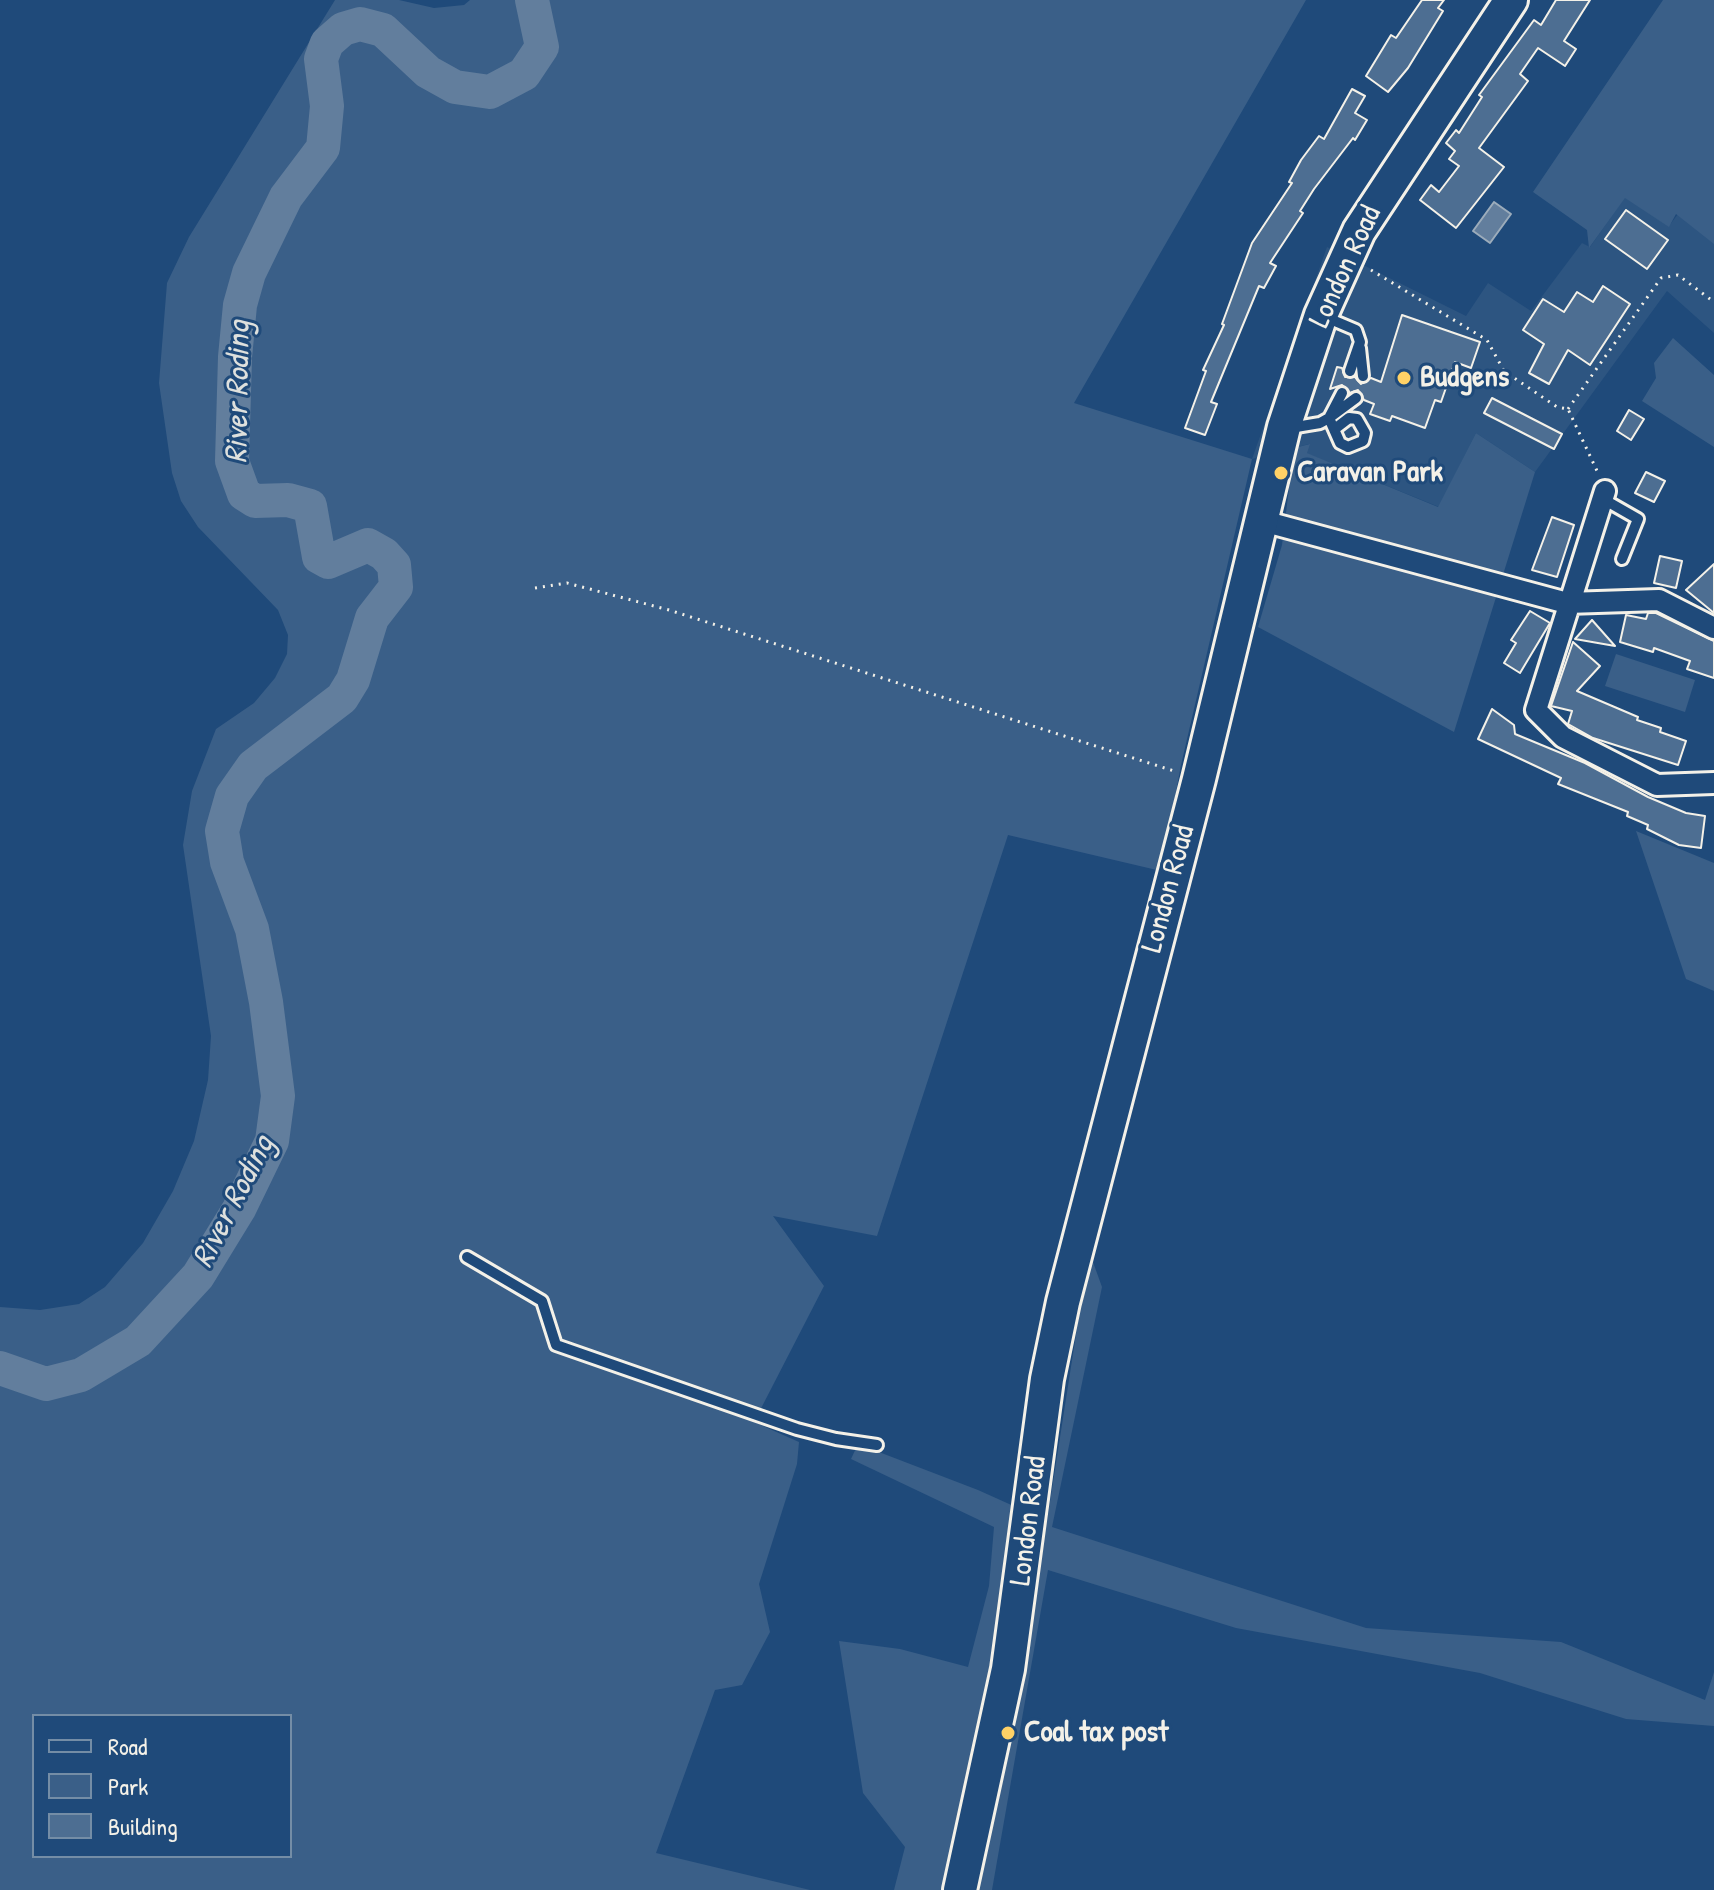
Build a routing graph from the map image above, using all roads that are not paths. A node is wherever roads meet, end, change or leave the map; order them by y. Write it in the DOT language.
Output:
graph roads {
  1 [pos="1511,0"];
  2 [pos="1321,315"];
  3 [pos="1360,342"];
  4 [pos="1350,371"];
  5 [pos="1363,376"];
  6 [pos="1342,393"];
  7 [pos="1356,398"];
  8 [pos="1329,418"];
  9 [pos="1284,427"];
  10 [pos="1336,428"];
  11 [pos="1604,495"];
  12 [pos="1259,520"];
  13 [pos="1622,559"];
  14 [pos="1567,603"];
  15 [pos="1714,628"];
  16 [pos="1714,783"];
  17 [pos="467,1257"];
  18 [pos="877,1445"];
  19 [pos="960,1890"];
  1 -- 2 [label="main road, London Road"];
  2 -- 3 [label="lane"];
  2 -- 9 [label="main road, London Road"];
  3 -- 4 [label="lane"];
  3 -- 5 [label="lane"];
  6 -- 8 [label="lane"];
  7 -- 8 [label="lane"];
  8 -- 9 [label="lane"];
  8 -- 10 [label="lane"];
  9 -- 12 [label="main road, London Road"];
  11 -- 13 [label="lane"];
  11 -- 14 [label="street"];
  12 -- 14 [label="street"];
  12 -- 19 [label="main road, London Road"];
  14 -- 15 [label="street"];
  14 -- 16 [label="street"];
  17 -- 18 [label="lane"];
}
